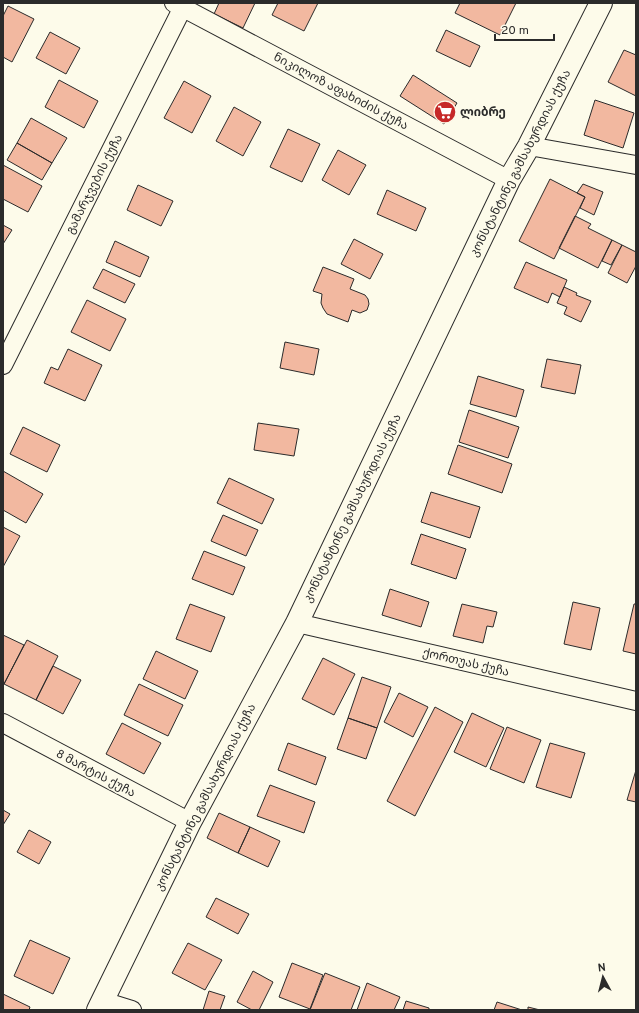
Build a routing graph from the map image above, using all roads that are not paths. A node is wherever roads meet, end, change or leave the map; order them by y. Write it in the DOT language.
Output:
graph roads {
  1 [pos="601,3"];
  2 [pos="181,4"];
  3 [pos="529,146"];
  4 [pos="636,165"];
  5 [pos="508,180"];
  6 [pos="3,365"];
  7 [pos="297,623"];
  8 [pos="636,701"];
  9 [pos="3,723"];
  10 [pos="190,822"];
  11 [pos="100,1005"];
  12 [pos="132,1010"];
  1 -- 3 [label="main road, კონსტანტინე გამსახურდიას ქუჩა"];
  2 -- 5 [label="street, ნიკილოზ აფახიძის ქუჩა"];
  2 -- 6 [label="street, გამარჯვების ქუჩა"];
  3 -- 4 [label="street"];
  3 -- 5 [label="main road, კონსტანტინე გამსახურდიას ქუჩა"];
  5 -- 7 [label="main road, კონსტანტინე გამსახურდიას ქუჩა"];
  7 -- 8 [label="street, ქორთუას ქუჩა"];
  7 -- 10 [label="main road, კონსტანტინე გამსახურდიას ქუჩა"];
  9 -- 10 [label="street, 8 მარტის ქუჩა"];
  10 -- 11 [label="main road, კონსტანტინე გამსახურდიას ქუჩა"];
  11 -- 12 [label="street"];
}
